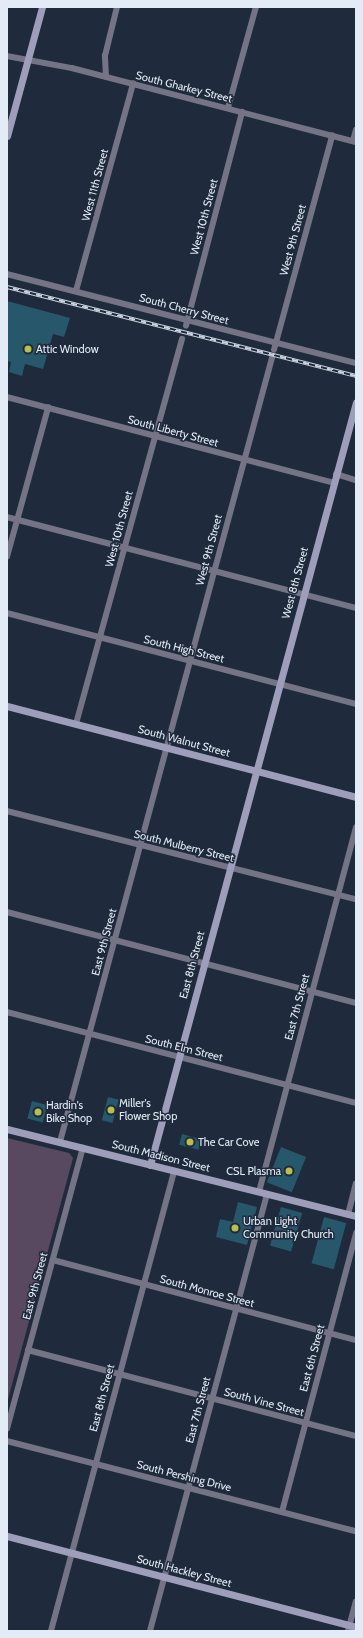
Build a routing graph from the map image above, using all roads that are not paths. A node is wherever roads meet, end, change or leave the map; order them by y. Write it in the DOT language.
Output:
graph roads {
  1 [pos="42,7"];
  2 [pos="117,7"];
  3 [pos="256,7"];
  4 [pos="7,56"];
  5 [pos="28,59"];
  6 [pos="106,77"];
  7 [pos="134,84"];
  8 [pos="228,108"];
  9 [pos="242,112"];
  10 [pos="356,130"];
  11 [pos="7,136"];
  12 [pos="332,136"];
  13 [pos="354,142"];
  14 [pos="7,274"];
  15 [pos="76,291"];
  16 [pos="186,323"];
  17 [pos="182,339"];
  18 [pos="276,343"];
  19 [pos="274,350"];
  20 [pos="272,358"];
  21 [pos="356,364"];
  22 [pos="7,397"];
  23 [pos="356,402"];
  24 [pos="48,408"];
  25 [pos="155,436"];
  26 [pos="245,460"];
  27 [pos="336,474"];
  28 [pos="356,480"];
  29 [pos="334,483"];
  30 [pos="7,517"];
  31 [pos="17,519"];
  32 [pos="124,548"];
  33 [pos="7,557"];
  34 [pos="214,571"];
  35 [pos="303,595"];
  36 [pos="356,608"];
  37 [pos="7,613"];
  38 [pos="100,637"];
  39 [pos="190,660"];
  40 [pos="279,684"];
  41 [pos="356,704"];
  42 [pos="7,706"];
  43 [pos="76,724"];
  44 [pos="166,748"];
  45 [pos="256,771"];
  46 [pos="356,797"];
  47 [pos="7,811"];
  48 [pos="356,828"];
  49 [pos="140,846"];
  50 [pos="229,868"];
  51 [pos="338,896"];
  52 [pos="356,899"];
  53 [pos="7,912"];
  54 [pos="115,940"];
  55 [pos="204,963"];
  56 [pos="312,992"];
  57 [pos="356,1003"];
  58 [pos="7,1012"];
  59 [pos="90,1034"];
  60 [pos="179,1057"];
  61 [pos="287,1085"];
  62 [pos="356,1103"];
  63 [pos="7,1129"];
  64 [pos="60,1142"];
  65 [pos="83,1148"];
  66 [pos="150,1165"];
  67 [pos="174,1171"];
  68 [pos="356,1184"];
  69 [pos="259,1192"];
  70 [pos="267,1195"];
  71 [pos="348,1215"];
  72 [pos="356,1216"];
  73 [pos="356,1233"];
  74 [pos="52,1260"];
  75 [pos="143,1285"];
  76 [pos="236,1309"];
  77 [pos="329,1333"];
  78 [pos="356,1340"];
  79 [pos="28,1350"];
  80 [pos="120,1374"];
  81 [pos="212,1398"];
  82 [pos="305,1422"];
  83 [pos="7,1429"];
  84 [pos="356,1436"];
  85 [pos="7,1441"];
  86 [pos="96,1465"];
  87 [pos="188,1488"];
  88 [pos="282,1512"];
  89 [pos="356,1531"];
  90 [pos="7,1536"];
  91 [pos="72,1553"];
  92 [pos="165,1577"];
  93 [pos="356,1602"];
  94 [pos="351,1628"];
  95 [pos="51,1631"];
  96 [pos="150,1631"];
  1 -- 5 [label="street"];
  2 -- 6 [label="street"];
  3 -- 8 [label="street"];
  4 -- 5 [label="street, South Gharkey Street"];
  5 -- 6 [label="street, South Gharkey Street"];
  5 -- 11 [label="street"];
  6 -- 7 [label="street, South Gharkey Street"];
  7 -- 8 [label="street, South Gharkey Street"];
  7 -- 15 [label="street, West 11th Street"];
  8 -- 9 [label="street, South Gharkey Street"];
  9 -- 12 [label="street, South Gharkey Street"];
  9 -- 16 [label="street, West 10th Street"];
  10 -- 13 [label="street"];
  12 -- 13 [label="street, South Gharkey Street"];
  12 -- 18 [label="street, West 9th Street"];
  14 -- 15 [label="street, South Cherry Street"];
  15 -- 16 [label="street, South Cherry Street"];
  16 -- 18 [label="street, South Cherry Street"];
  17 -- 25 [label="street, West 10th Street"];
  18 -- 19 [label="street, West 9th Street"];
  18 -- 21 [label="street, South Cherry Street"];
  20 -- 26 [label="street, West 9th Street"];
  22 -- 24 [label="street, South Liberty Street"];
  23 -- 27 [label="street, West 8th Street"];
  24 -- 25 [label="street, South Liberty Street"];
  24 -- 31 [label="street"];
  25 -- 26 [label="street, South Liberty Street"];
  25 -- 32 [label="street, West 10th Street"];
  26 -- 29 [label="street, South Liberty Street"];
  26 -- 34 [label="street, West 9th Street"];
  27 -- 28 [label="street"];
  27 -- 29 [label="street, West 8th Street"];
  29 -- 35 [label="street, West 8th Street"];
  30 -- 31 [label="street"];
  31 -- 32 [label="street"];
  31 -- 33 [label="street"];
  32 -- 34 [label="street"];
  32 -- 38 [label="street, West 10th Street"];
  34 -- 35 [label="street"];
  34 -- 39 [label="street, West 9th Street"];
  35 -- 36 [label="street"];
  35 -- 40 [label="street, West 8th Street"];
  37 -- 38 [label="street, South High Street"];
  38 -- 39 [label="street, South High Street"];
  38 -- 43 [label="street, West 10th Street"];
  39 -- 40 [label="street, South High Street"];
  39 -- 44 [label="street, West 9th Street"];
  40 -- 41 [label="street, South High Street"];
  40 -- 45 [label="street, West 8th Street"];
  42 -- 43 [label="street, South Walnut Street"];
  43 -- 44 [label="street, South Walnut Street"];
  44 -- 45 [label="street, South Walnut Street"];
  44 -- 49 [label="street, East 9th Street"];
  45 -- 46 [label="street, South Walnut Street"];
  45 -- 50 [label="street, East 8th Street"];
  47 -- 49 [label="street, South Mulberry Street"];
  48 -- 51 [label="street, East 7th Street"];
  49 -- 50 [label="street, South Mulberry Street"];
  49 -- 54 [label="street, East 9th Street"];
  50 -- 51 [label="street, South Mulberry Street"];
  50 -- 55 [label="street, East 8th Street"];
  51 -- 52 [label="street, South Mulberry Street"];
  51 -- 56 [label="street, East 7th Street"];
  53 -- 54 [label="street"];
  54 -- 55 [label="street"];
  54 -- 59 [label="street, East 9th Street"];
  55 -- 56 [label="street"];
  55 -- 60 [label="street, East 8th Street"];
  56 -- 57 [label="street"];
  56 -- 61 [label="street, East 7th Street"];
  58 -- 59 [label="street, South Elm Street"];
  59 -- 60 [label="street, South Elm Street"];
  59 -- 64 [label="street, East 9th Street"];
  60 -- 61 [label="street, South Elm Street"];
  60 -- 66 [label="street, East 8th Street"];
  61 -- 62 [label="street, South Elm Street"];
  61 -- 69 [label="street, East 7th Street"];
  63 -- 64 [label="street, South Madison Street"];
  64 -- 65 [label="street, South Madison Street"];
  65 -- 66 [label="street, South Madison Street"];
  65 -- 74 [label="street, East 9th Street"];
  66 -- 67 [label="street, South Madison Street"];
  67 -- 69 [label="street, South Madison Street"];
  67 -- 75 [label="street, East 8th Street"];
  68 -- 71 [label="street"];
  69 -- 70 [label="street, South Madison Street"];
  70 -- 71 [label="street, South Madison Street"];
  70 -- 76 [label="street, East 7th Street"];
  71 -- 72 [label="street, South Madison Street"];
  73 -- 77 [label="street, East 6th Street"];
  74 -- 75 [label="street, South Monroe Street"];
  74 -- 79 [label="street, East 9th Street"];
  75 -- 76 [label="street, South Monroe Street"];
  75 -- 80 [label="street, East 8th Street"];
  76 -- 77 [label="street, South Monroe Street"];
  76 -- 81 [label="street, East 7th Street"];
  77 -- 78 [label="street, South Monroe Street"];
  77 -- 82 [label="street, East 6th Street"];
  79 -- 80 [label="street, South Vine Street"];
  79 -- 83 [label="street, East 9th Street"];
  80 -- 81 [label="street, South Vine Street"];
  80 -- 86 [label="street, East 8th Street"];
  81 -- 82 [label="street, South Vine Street"];
  81 -- 87 [label="street, East 7th Street"];
  82 -- 84 [label="street, South Vine Street"];
  82 -- 88 [label="street, East 6th Street"];
  85 -- 86 [label="street, South Pershing Drive"];
  86 -- 87 [label="street, South Pershing Drive"];
  86 -- 91 [label="street, East 8th Street"];
  87 -- 88 [label="street, South Pershing Drive"];
  87 -- 92 [label="street, East 7th Street"];
  88 -- 89 [label="street, South Pershing Drive"];
  90 -- 91 [label="street, South Hackley Street"];
  91 -- 92 [label="street, South Hackley Street"];
  91 -- 95 [label="street, East 8th Street"];
  92 -- 94 [label="street, South Hackley Street"];
  92 -- 96 [label="street, East 7th Street"];
  93 -- 94 [label="street"];
}
